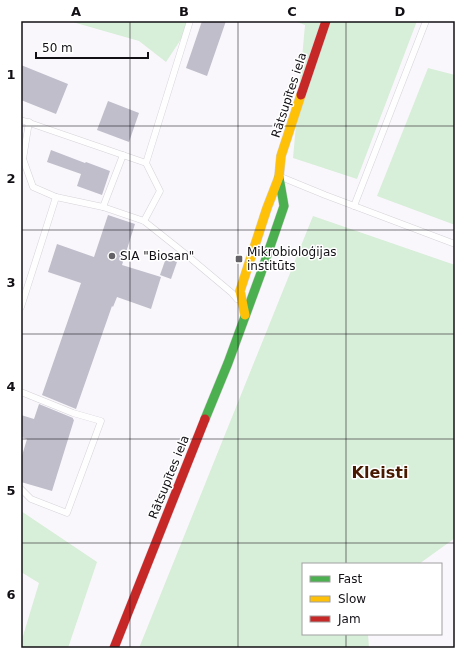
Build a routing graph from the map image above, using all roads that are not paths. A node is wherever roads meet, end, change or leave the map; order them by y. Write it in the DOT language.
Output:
graph roads {
  1 [pos="190,21"];
  2 [pos="326,21"];
  3 [pos="426,21"];
  4 [pos="21,120"];
  5 [pos="29,122"];
  6 [pos="123,155"];
  7 [pos="22,159"];
  8 [pos="146,163"];
  9 [pos="279,176"];
  10 [pos="56,197"];
  11 [pos="354,206"];
  12 [pos="103,207"];
  13 [pos="144,221"];
  14 [pos="455,244"];
  15 [pos="21,307"];
  16 [pos="245,315"];
  17 [pos="21,392"];
  18 [pos="21,489"];
  19 [pos="114,648"];
  1 -- 8 [label="lane"];
  2 -- 9 [label="street, Rātsupītes iela"];
  3 -- 11 [label="lane"];
  4 -- 5 [label="lane"];
  5 -- 6 [label="lane"];
  5 -- 7 [label="lane"];
  6 -- 8 [label="lane"];
  6 -- 12 [label="lane"];
  7 -- 10 [label="lane"];
  8 -- 13 [label="lane"];
  9 -- 11 [label="lane"];
  9 -- 16 [label="street, Rātsupītes iela"];
  9 -- 16 [label="street, Rātsupītes iela"];
  10 -- 12 [label="lane"];
  10 -- 15 [label="lane"];
  11 -- 14 [label="lane"];
  12 -- 13 [label="lane"];
  13 -- 16 [label="lane"];
  16 -- 19 [label="street, Rātsupītes iela"];
  17 -- 18 [label="lane"];
}
